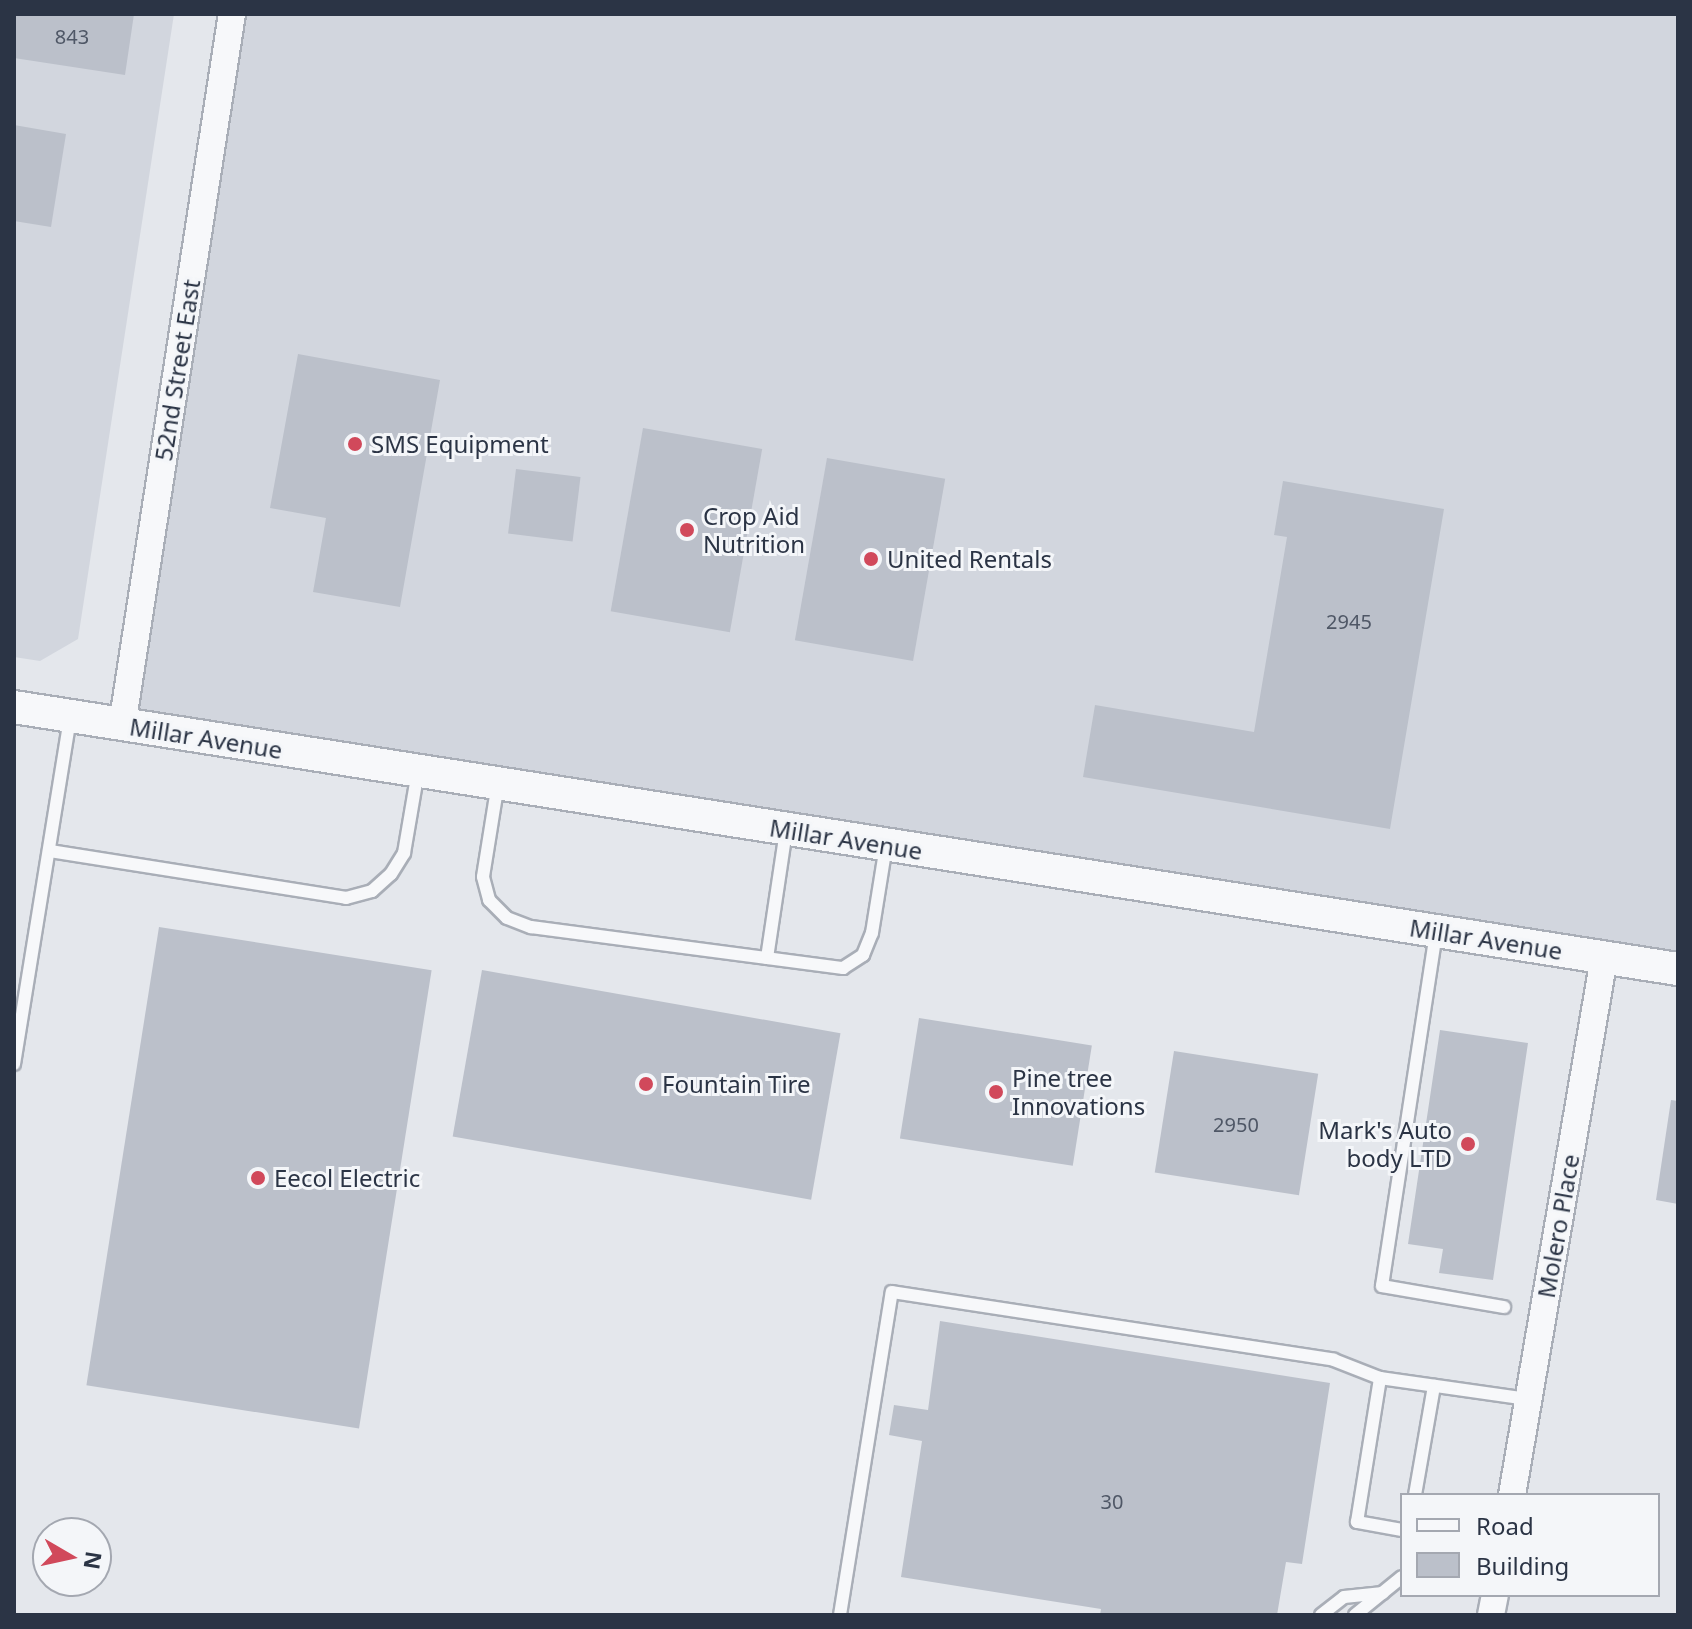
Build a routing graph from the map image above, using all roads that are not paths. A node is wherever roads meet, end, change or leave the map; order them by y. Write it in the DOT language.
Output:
graph roads {
  1 [pos="232,14"];
  2 [pos="14,707"];
  3 [pos="70,717"];
  4 [pos="122,726"];
  5 [pos="418,771"];
  6 [pos="498,783"];
  7 [pos="786,829"];
  8 [pos="886,845"];
  9 [pos="50,851"];
  10 [pos="1436,930"];
  11 [pos="767,958"];
  12 [pos="1604,958"];
  13 [pos="1678,969"];
  14 [pos="14,1064"];
  15 [pos="1504,1307"];
  16 [pos="1380,1378"];
  17 [pos="1434,1386"];
  18 [pos="1528,1399"];
  19 [pos="1415,1493"];
  20 [pos="1512,1493"];
  21 [pos="1400,1530"];
  22 [pos="1400,1579"];
  23 [pos="1383,1593"];
  24 [pos="840,1615"];
  25 [pos="1321,1615"];
  26 [pos="1355,1615"];
  1 -- 4 [label="street, 52nd Street East"];
  2 -- 3 [label="street, Millar Avenue"];
  3 -- 4 [label="street, Millar Avenue"];
  3 -- 9 [label="lane"];
  4 -- 5 [label="street, Millar Avenue"];
  5 -- 6 [label="street, Millar Avenue"];
  5 -- 9 [label="lane"];
  6 -- 7 [label="street, Millar Avenue"];
  6 -- 11 [label="lane"];
  7 -- 8 [label="street, Millar Avenue"];
  7 -- 11 [label="lane"];
  8 -- 10 [label="street, Millar Avenue"];
  8 -- 11 [label="lane"];
  9 -- 14 [label="lane"];
  10 -- 12 [label="street, Millar Avenue"];
  10 -- 15 [label="lane"];
  12 -- 13 [label="street, Millar Avenue"];
  12 -- 18 [label="street, Molero Place"];
  16 -- 17 [label="lane"];
  16 -- 21 [label="lane"];
  16 -- 24 [label="lane"];
  17 -- 18 [label="lane"];
  17 -- 19 [label="lane"];
  18 -- 20 [label="street, Molero Place"];
  22 -- 23 [label="lane"];
  23 -- 25 [label="lane"];
  23 -- 26 [label="lane"];
}
